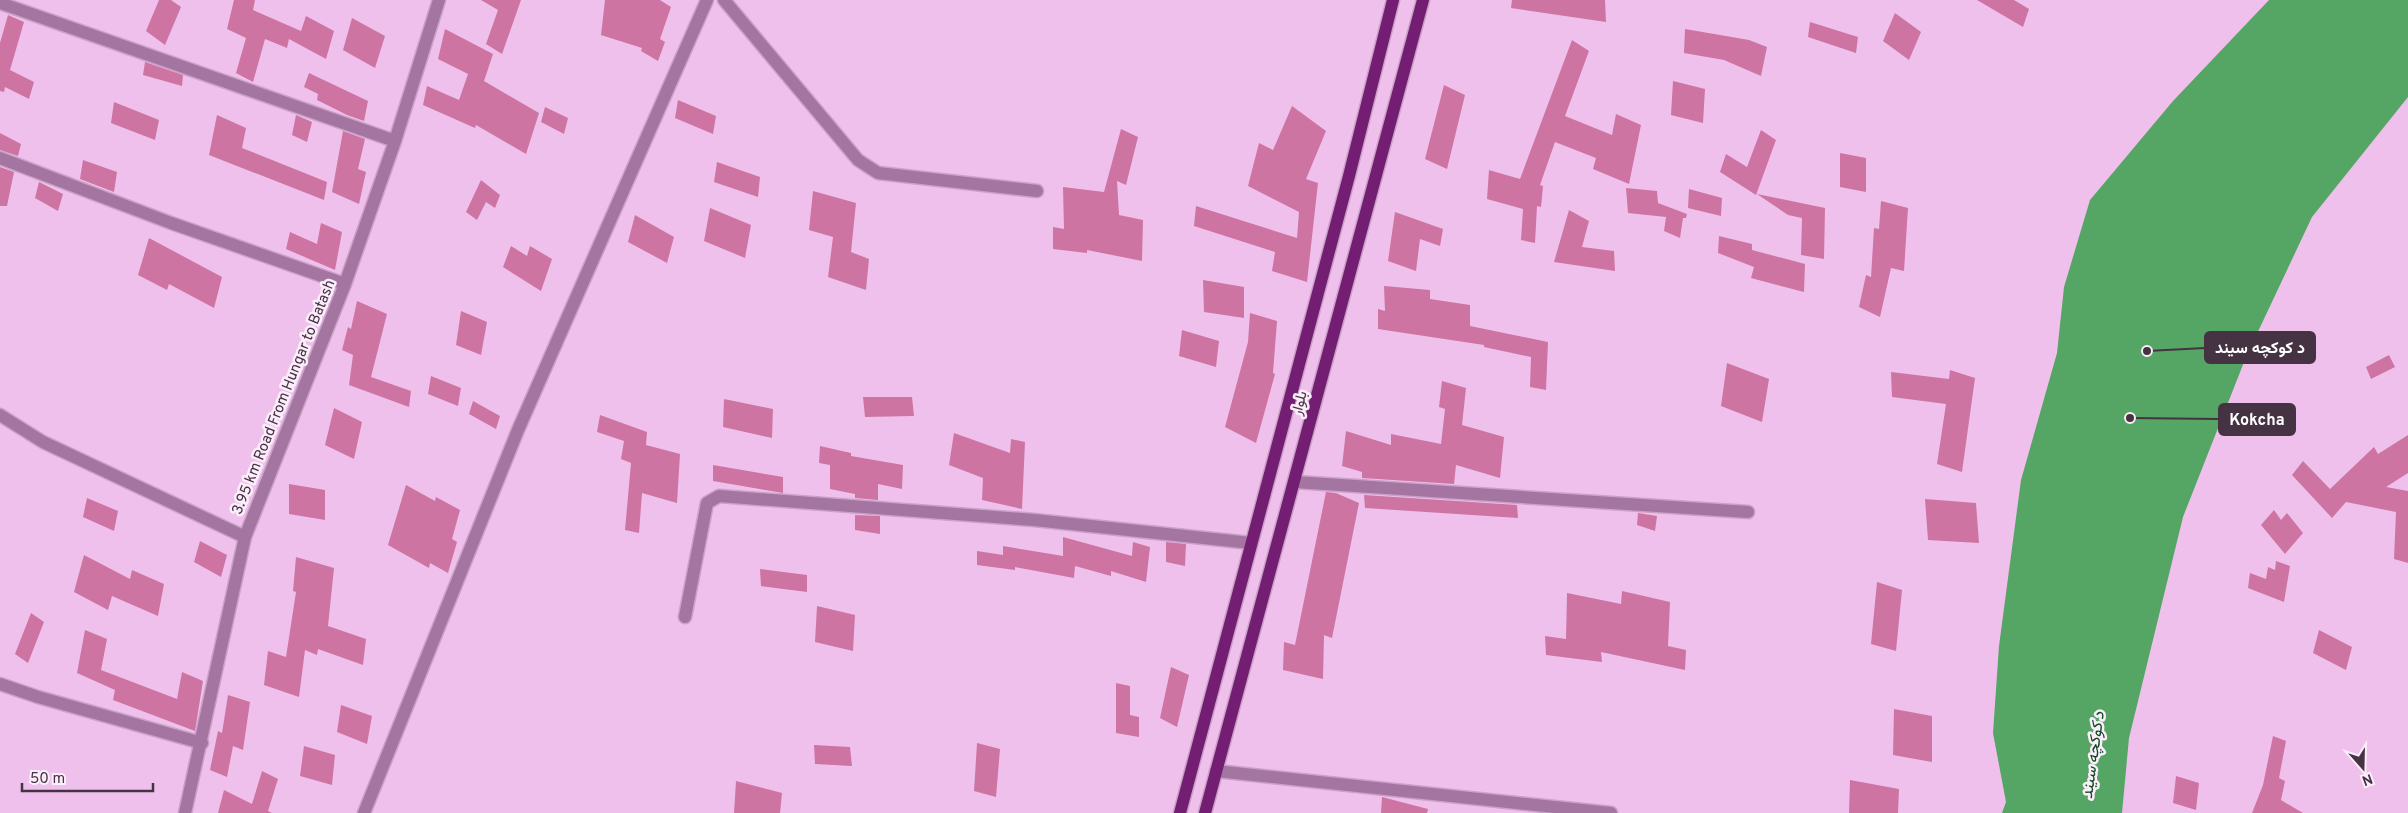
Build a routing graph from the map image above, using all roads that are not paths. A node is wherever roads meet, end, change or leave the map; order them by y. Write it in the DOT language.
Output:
graph roads {
  1 [pos="439,0"];
  2 [pos="707,0"];
  3 [pos="724,0"];
  4 [pos="1393,0"];
  5 [pos="1423,0"];
  6 [pos="0,3"];
  7 [pos="395,140"];
  8 [pos="0,158"];
  9 [pos="1037,191"];
  10 [pos="345,284"];
  11 [pos="0,415"];
  12 [pos="1295,482"];
  13 [pos="1748,512"];
  14 [pos="245,537"];
  15 [pos="1251,543"];
  16 [pos="685,617"];
  17 [pos="0,684"];
  18 [pos="202,743"];
  19 [pos="1216,771"];
  20 [pos="185,813"];
  21 [pos="364,813"];
  22 [pos="1180,813"];
  23 [pos="1205,813"];
  24 [pos="1611,813"];
  1 -- 7 [label="street, 3.95 km Road From Hungar to Batash"];
  2 -- 21 [label="street"];
  3 -- 9 [label="street"];
  4 -- 15 [label="main road, بلوار"];
  5 -- 12 [label="main road, بلوار"];
  6 -- 7 [label="street"];
  7 -- 10 [label="street, 3.95 km Road From Hungar to Batash"];
  8 -- 10 [label="street"];
  10 -- 14 [label="street, 3.95 km Road From Hungar to Batash"];
  11 -- 14 [label="street"];
  12 -- 13 [label="street"];
  12 -- 19 [label="main road, بلوار"];
  14 -- 18 [label="street, 3.95 km Road From Hungar to Batash"];
  15 -- 16 [label="street"];
  15 -- 22 [label="main road, بلوار"];
  17 -- 18 [label="street"];
  18 -- 20 [label="street, 3.95 km Road From Hungar to Batash"];
  19 -- 23 [label="main road, بلوار"];
  19 -- 24 [label="street"];
}
